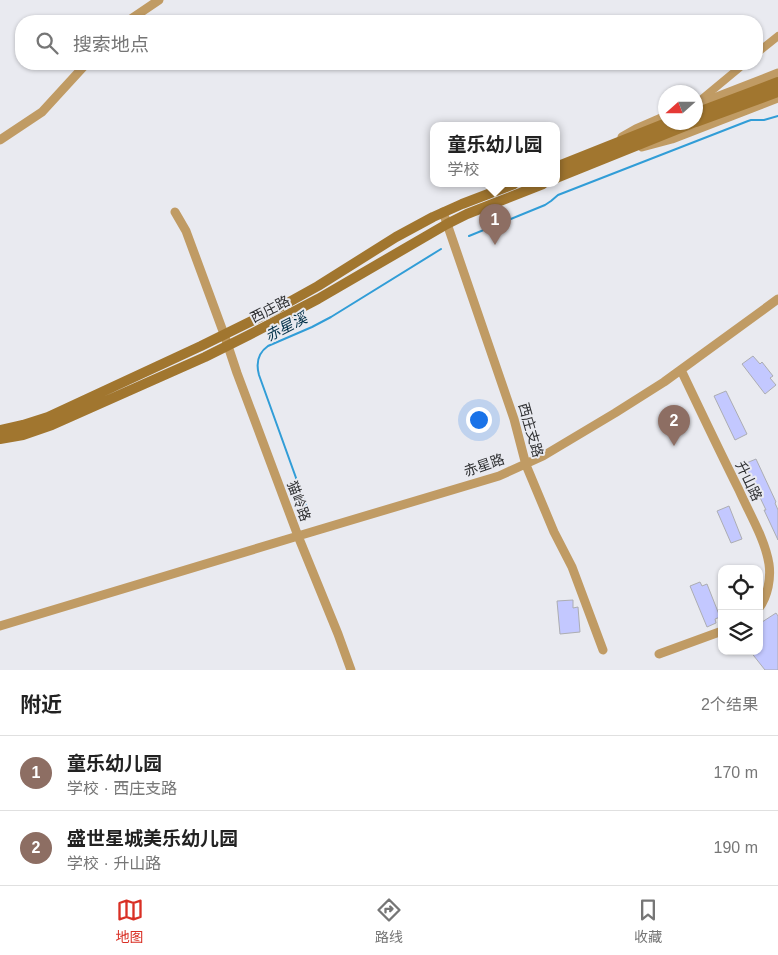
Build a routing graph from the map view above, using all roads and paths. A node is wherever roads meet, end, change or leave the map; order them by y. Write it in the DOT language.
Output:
graph roads {
  1 [pos="159,0"];
  2 [pos="137,15"];
  3 [pos="778,36"];
  4 [pos="763,48"];
  5 [pos="80,70"];
  6 [pos="737,70"];
  7 [pos="778,73"];
  8 [pos="778,82"];
  9 [pos="778,92"];
  10 [pos="703,98"];
  11 [pos="778,98"];
  12 [pos="703,101"];
  13 [pos="703,110"];
  14 [pos="658,119"];
  15 [pos="703,119"];
  16 [pos="661,130"];
  17 [pos="0,140"];
  18 [pos="610,151"];
  19 [pos="560,166"];
  20 [pos="560,176"];
  21 [pos="506,187"];
  22 [pos="535,187"];
  23 [pos="175,212"];
  24 [pos="443,212"];
  25 [pos="447,224"];
  26 [pos="778,299"];
  27 [pos="224,334"];
  28 [pos="228,346"];
  29 [pos="681,370"];
  30 [pos="0,430"];
  31 [pos="0,439"];
  32 [pos="526,465"];
  33 [pos="298,536"];
  34 [pos="763,601"];
  35 [pos="0,626"];
  36 [pos="718,632"];
  37 [pos="603,650"];
  38 [pos="659,654"];
  39 [pos="351,670"];
  1 -- 2 [label="street"];
  3 -- 4 [label="street"];
  5 -- 17 [label="street"];
  6 -- 10 [label="street"];
  7 -- 12 [label="street"];
  8 -- 13 [label="main road"];
  9 -- 15 [label="main road"];
  11 -- 18 [label="street"];
  14 -- 18 [label="street"];
  16 -- 18 [label="main road"];
  18 -- 19 [label="main road"];
  18 -- 20 [label="main road"];
  21 -- 24 [label="main road, 西庄路"];
  22 -- 25 [label="main road, 西庄路"];
  23 -- 27 [label="street, 猫岭路"];
  24 -- 25 [label="street, 西庄支路"];
  24 -- 27 [label="main road, 西庄路"];
  25 -- 28 [label="main road, 西庄路"];
  25 -- 32 [label="street, 西庄支路"];
  26 -- 29 [label="street, 赤星路"];
  27 -- 28 [label="street, 猫岭路"];
  27 -- 30 [label="main road, 西庄路"];
  28 -- 31 [label="main road, 西庄路"];
  28 -- 33 [label="street, 猫岭路"];
  29 -- 32 [label="street, 赤星路"];
  29 -- 34 [label="street, 升山路"];
  32 -- 33 [label="street, 赤星路"];
  32 -- 37 [label="street, 西庄支路"];
  33 -- 35 [label="street, 猫岭路"];
  33 -- 39 [label="street"];
  36 -- 38 [label="street"];
}
